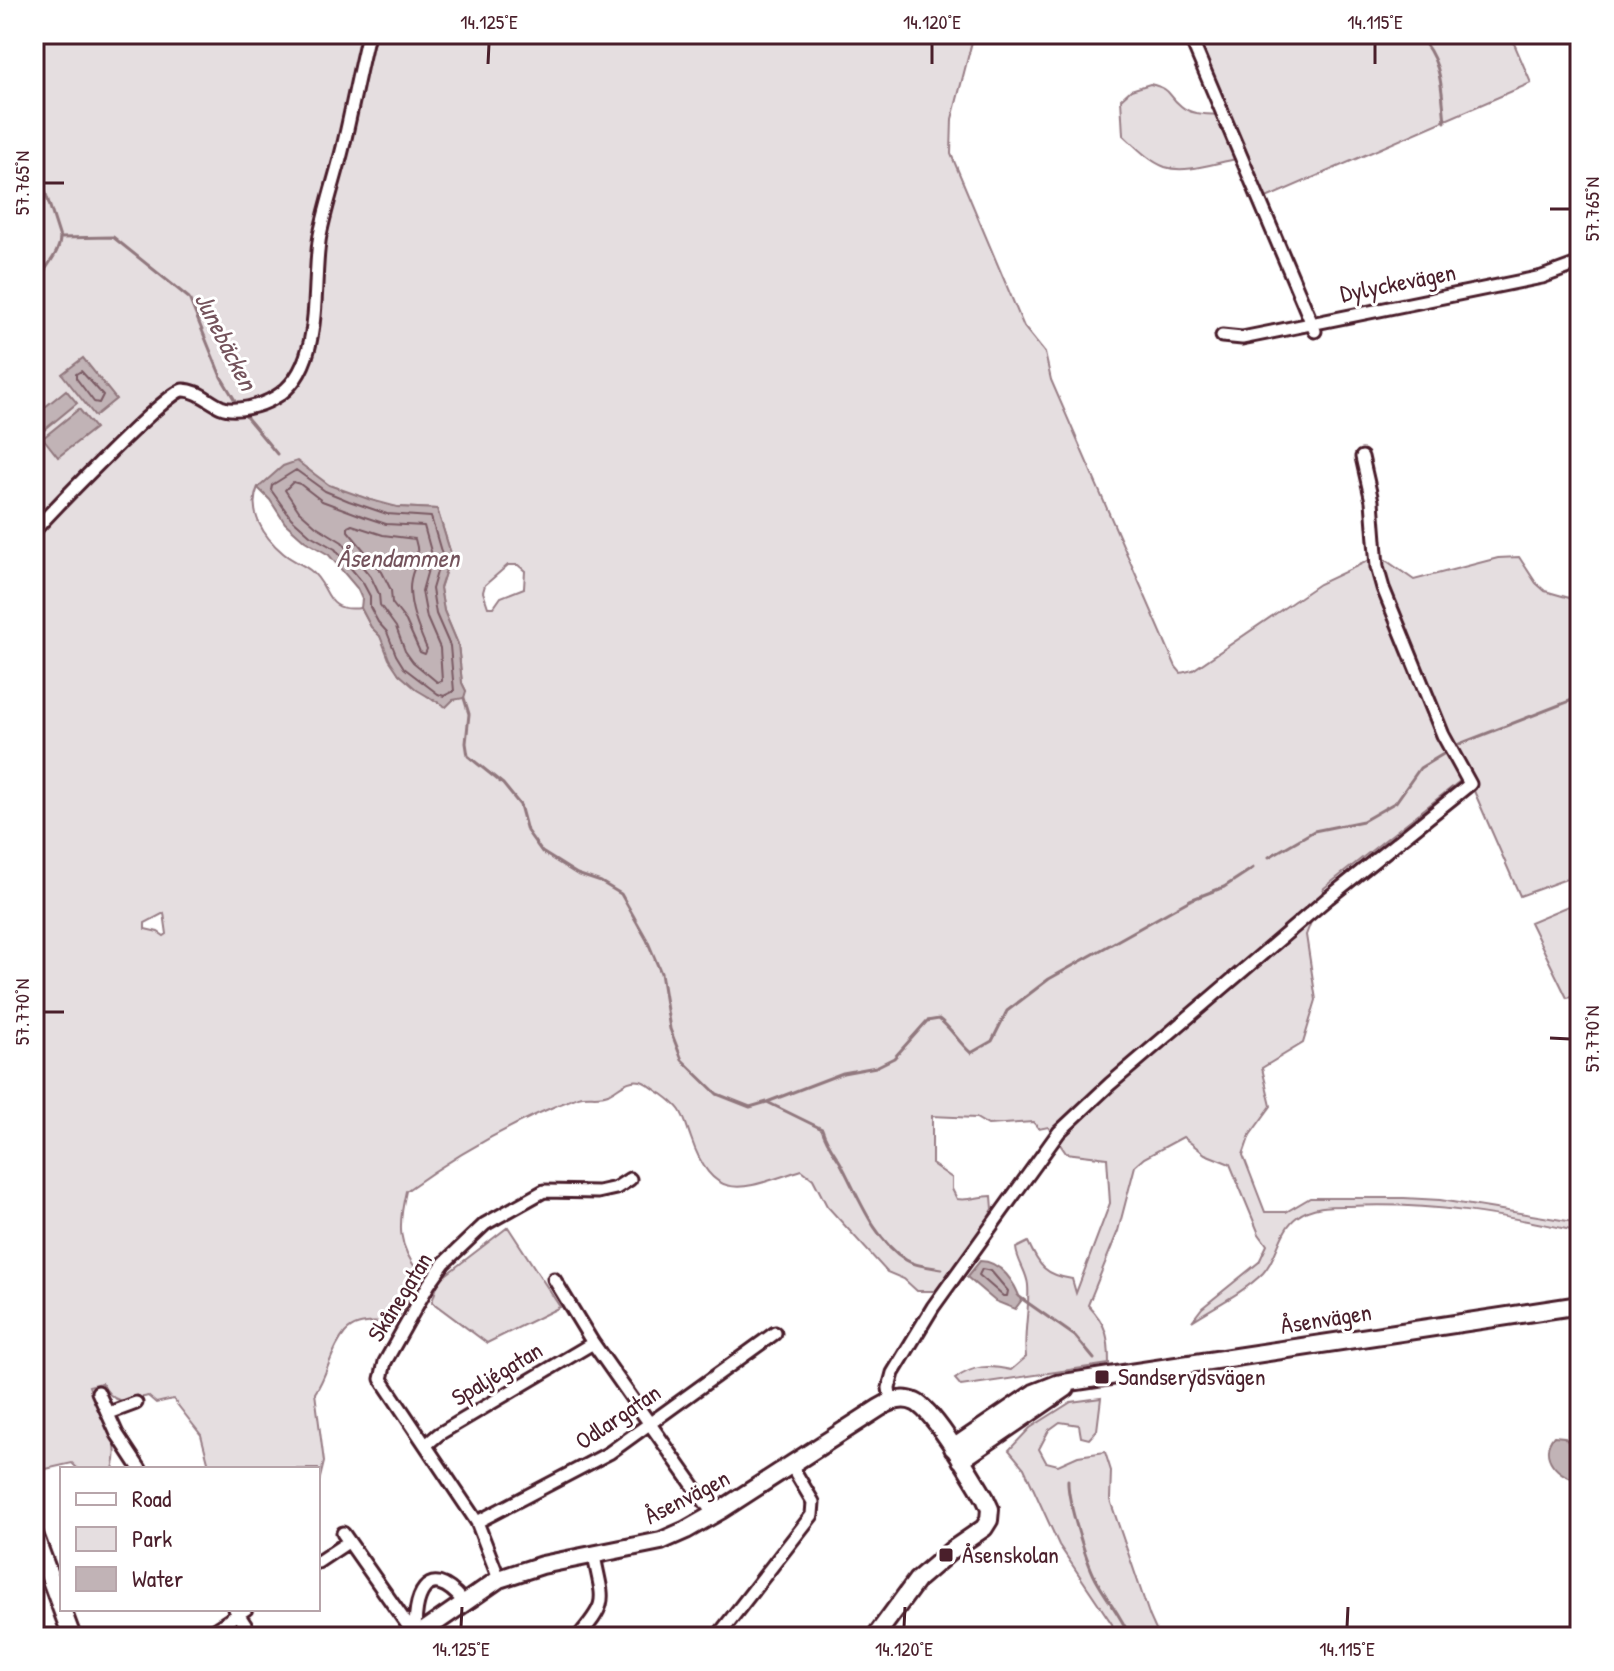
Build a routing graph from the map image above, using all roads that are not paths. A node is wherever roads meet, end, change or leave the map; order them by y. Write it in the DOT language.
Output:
graph roads {
  1 [pos="368,34"];
  2 [pos="1189,34"];
  3 [pos="1580,263"];
  4 [pos="1314,327"];
  5 [pos="1222,336"];
  6 [pos="1362,457"];
  7 [pos="34,531"];
  8 [pos="630,1179"];
  9 [pos="554,1279"];
  10 [pos="1580,1305"];
  11 [pos="775,1333"];
  12 [pos="593,1343"];
  13 [pos="98,1392"];
  14 [pos="891,1401"];
  15 [pos="136,1403"];
  16 [pos="109,1413"];
  17 [pos="649,1422"];
  18 [pos="426,1445"];
  19 [pos="957,1454"];
  20 [pos="791,1465"];
  21 [pos="139,1467"];
  22 [pos="714,1515"];
  23 [pos="477,1522"];
  24 [pos="34,1534"];
  25 [pos="594,1556"];
  26 [pos="320,1560"];
  27 [pos="499,1579"];
  28 [pos="463,1601"];
  29 [pos="60,1604"];
  30 [pos="62,1611"];
  31 [pos="239,1611"];
  32 [pos="72,1637"];
  33 [pos="203,1637"];
  34 [pos="253,1637"];
  35 [pos="416,1637"];
  36 [pos="578,1637"];
  37 [pos="717,1637"];
  38 [pos="875,1637"];
  1 -- 7 [label="street"];
  2 -- 4 [label="street"];
  3 -- 4 [label="street, Dylyckevägen"];
  4 -- 5 [label="street, Dylyckevägen"];
  6 -- 14 [label="street"];
  8 -- 18 [label="street, Skånegatan"];
  9 -- 12 [label="street"];
  10 -- 19 [label="street, Åsenvägen"];
  11 -- 17 [label="street, Odlargatan"];
  12 -- 17 [label="street"];
  12 -- 18 [label="street, Spaljégatan"];
  13 -- 16 [label="street"];
  14 -- 19 [label="street"];
  14 -- 20 [label="street, Åsenvägen"];
  15 -- 16 [label="street"];
  16 -- 21 [label="street"];
  17 -- 22 [label="street"];
  17 -- 23 [label="street, Odlargatan"];
  18 -- 23 [label="street, Skånegatan"];
  19 -- 38 [label="street"];
  20 -- 22 [label="street, Åsenvägen"];
  20 -- 37 [label="street"];
  22 -- 25 [label="street, Åsenvägen"];
  23 -- 27 [label="street, Skånegatan"];
  24 -- 29 [label="street"];
  25 -- 27 [label="street, Åsenvägen"];
  25 -- 36 [label="street"];
  26 -- 35 [label="street"];
  27 -- 28 [label="street, Åsenvägen"];
  28 -- 35 [label="street, Åsenvägen"];
  28 -- 35 [label="street"];
  30 -- 32 [label="street"];
  31 -- 33 [label="street"];
  31 -- 34 [label="street"];
}
